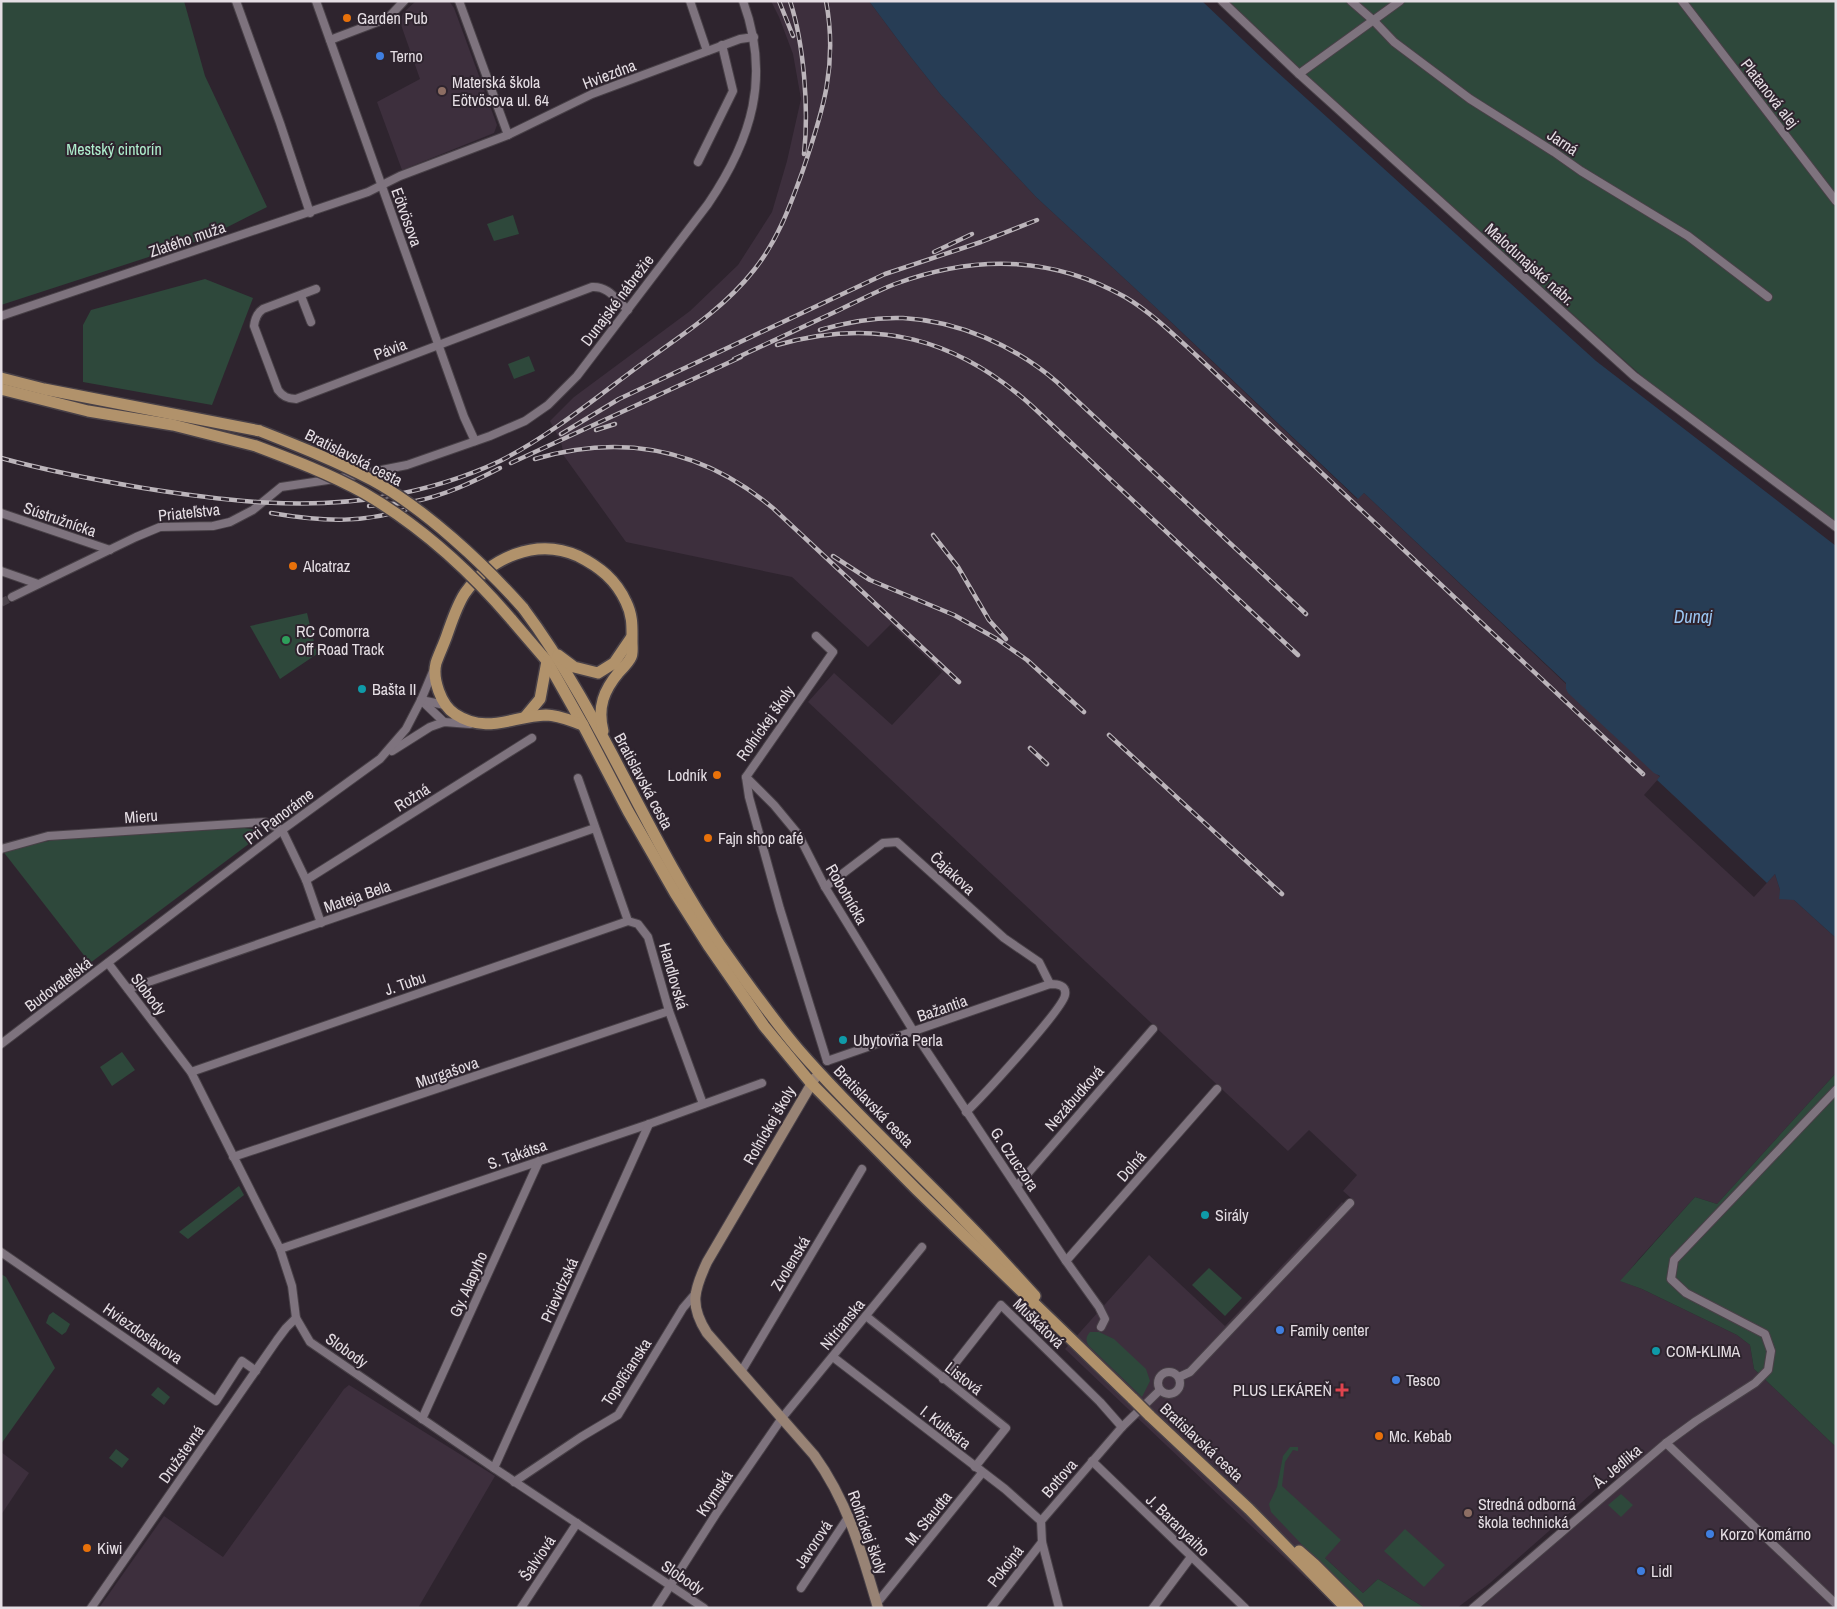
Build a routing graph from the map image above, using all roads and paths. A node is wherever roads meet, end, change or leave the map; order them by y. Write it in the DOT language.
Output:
graph roads {
  1 [pos="236,1"];
  2 [pos="316,1"];
  3 [pos="404,1"];
  4 [pos="459,1"];
  5 [pos="690,1"];
  6 [pos="743,1"];
  7 [pos="1222,1"];
  8 [pos="1351,1"];
  9 [pos="1400,1"];
  10 [pos="1682,1"];
  11 [pos="1374,21"];
  12 [pos="754,37"];
  13 [pos="330,40"];
  14 [pos="722,45"];
  15 [pos="708,51"];
  16 [pos="1299,74"];
  17 [pos="508,135"];
  18 [pos="698,162"];
  19 [pos="381,186"];
  20 [pos="1836,201"];
  21 [pos="310,213"];
  22 [pos="316,289"];
  23 [pos="301,296"];
  24 [pos="1768,297"];
  25 [pos="628,310"];
  26 [pos="1,316"];
  27 [pos="311,322"];
  28 [pos="439,345"];
  29 [pos="1,378"];
  30 [pos="1,389"];
  31 [pos="475,440"];
  32 [pos="341,478"];
  33 [pos="1,513"];
  34 [pos="1836,527"];
  35 [pos="110,550"];
  36 [pos="1,571"];
  37 [pos="38,584"];
  38 [pos="12,597"];
  39 [pos="632,636"];
  40 [pos="816,636"];
  41 [pos="551,657"];
  42 [pos="436,665"];
  43 [pos="421,700"];
  44 [pos="445,705"];
  45 [pos="526,717"];
  46 [pos="444,722"];
  47 [pos="483,725"];
  48 [pos="583,725"];
  49 [pos="532,738"];
  50 [pos="605,742"];
  51 [pos="380,759"];
  52 [pos="746,777"];
  53 [pos="578,778"];
  54 [pos="594,828"];
  55 [pos="282,830"];
  56 [pos="1,849"];
  57 [pos="306,880"];
  58 [pos="825,887"];
  59 [pos="628,920"];
  60 [pos="321,923"];
  61 [pos="108,963"];
  62 [pos="1050,984"];
  63 [pos="128,989"];
  64 [pos="669,1011"];
  65 [pos="1153,1029"];
  66 [pos="914,1032"];
  67 [pos="1,1044"];
  68 [pos="827,1061"];
  69 [pos="191,1072"];
  70 [pos="819,1073"];
  71 [pos="762,1083"];
  72 [pos="811,1083"];
  73 [pos="1217,1089"];
  74 [pos="1836,1090"];
  75 [pos="703,1104"];
  76 [pos="966,1112"];
  77 [pos="649,1124"];
  78 [pos="233,1157"];
  79 [pos="539,1161"];
  80 [pos="862,1169"];
  81 [pos="1017,1186"];
  82 [pos="1350,1203"];
  83 [pos="922,1247"];
  84 [pos="280,1249"];
  85 [pos="1,1252"];
  86 [pos="1066,1261"];
  87 [pos="695,1294"];
  88 [pos="866,1316"];
  89 [pos="296,1318"];
  90 [pos="1102,1327"];
  91 [pos="833,1357"];
  92 [pos="256,1371"];
  93 [pos="741,1372"];
  94 [pos="1179,1377"];
  95 [pos="942,1378"];
  96 [pos="1160,1390"];
  97 [pos="1133,1399"];
  98 [pos="782,1418"];
  99 [pos="422,1419"];
  100 [pos="1122,1427"];
  101 [pos="1666,1442"];
  102 [pos="1092,1461"];
  103 [pos="975,1467"];
  104 [pos="494,1468"];
  105 [pos="982,1473"];
  106 [pos="514,1482"];
  107 [pos="1249,1510"];
  108 [pos="849,1516"];
  109 [pos="1041,1521"];
  110 [pos="577,1523"];
  111 [pos="1042,1542"];
  112 [pos="1191,1557"];
  113 [pos="671,1585"];
  114 [pos="801,1588"];
  115 [pos="1836,1604"];
  116 [pos="877,1606"];
  117 [pos="1345,1607"];
  118 [pos="91,1608"];
  119 [pos="521,1608"];
  120 [pos="656,1608"];
  121 [pos="704,1608"];
  122 [pos="991,1608"];
  123 [pos="1059,1608"];
  124 [pos="1153,1608"];
  125 [pos="1245,1608"];
  126 [pos="1358,1608"];
  127 [pos="1473,1608"];
  1 -- 21 [label="street"];
  2 -- 13 [label="street, Eötvösova"];
  3 -- 13 [label="street"];
  4 -- 17 [label="street"];
  5 -- 15 [label="street"];
  6 -- 12 [label="street, Dunajské nábrežie"];
  7 -- 16 [label="street, Malodunajské nábr."];
  8 -- 11 [label="street, Jarná"];
  9 -- 11 [label="street"];
  10 -- 20 [label="street, Platanová alej"];
  11 -- 16 [label="street"];
  11 -- 24 [label="street, Jarná"];
  12 -- 14 [label="street, Hviezdna"];
  12 -- 25 [label="street, Dunajské nábrežie"];
  13 -- 19 [label="street, Eötvösova"];
  14 -- 15 [label="street, Hviezdna"];
  14 -- 18 [label="street"];
  15 -- 17 [label="street, Hviezdna"];
  16 -- 34 [label="street, Malodunajské nábr."];
  17 -- 19 [label="street, Hviezdna"];
  19 -- 21 [label="street, Zlatého muža"];
  19 -- 28 [label="street, Eötvösova"];
  21 -- 26 [label="street, Zlatého muža"];
  22 -- 23 [label="street, Pávia"];
  23 -- 27 [label="street"];
  23 -- 28 [label="street, Pávia"];
  25 -- 28 [label="street, Pávia"];
  25 -- 31 [label="street, Dunajské nábrežie"];
  28 -- 31 [label="street, Eötvösova"];
  29 -- 41 [label="main road, Bratislavská cesta, bridge"];
  30 -- 41 [label="main road, Bratislavská cesta, bridge"];
  31 -- 32 [label="street, Dunajské nábrežie"];
  32 -- 35 [label="street, Priateľstva"];
  33 -- 35 [label="street, Sústružnícka"];
  35 -- 37 [label="street, Priateľstva"];
  36 -- 37 [label="street"];
  37 -- 38 [label="street, Priateľstva"];
  39 -- 41 [label="main road"];
  39 -- 42 [label="main road"];
  39 -- 50 [label="main road"];
  40 -- 52 [label="street, Roľníckej školy"];
  41 -- 45 [label="main road"];
  41 -- 48 [label="main road, Bratislavská cesta"];
  41 -- 50 [label="main road, Bratislavská cesta"];
  42 -- 43 [label="street, Pri Panoráme"];
  42 -- 44 [label="main road"];
  43 -- 44 [label="street"];
  43 -- 46 [label="street"];
  43 -- 51 [label="street, Pri Panoráme"];
  44 -- 47 [label="main road"];
  45 -- 47 [label="main road"];
  45 -- 48 [label="main road"];
  46 -- 47 [label="street"];
  46 -- 51 [label="street"];
  48 -- 72 [label="main road, Bratislavská cesta"];
  49 -- 57 [label="street, Rožná"];
  50 -- 70 [label="main road, Bratislavská cesta"];
  51 -- 55 [label="street, Pri Panoráme"];
  52 -- 58 [label="street, Robotnícka"];
  52 -- 68 [label="street, Roľníckej školy"];
  53 -- 54 [label="street"];
  54 -- 59 [label="street"];
  54 -- 60 [label="street, Mateja Bela"];
  55 -- 56 [label="street, Mieru"];
  55 -- 57 [label="street"];
  55 -- 61 [label="street, Pri Panoráme"];
  57 -- 60 [label="street"];
  58 -- 62 [label="street, Čajakova"];
  58 -- 66 [label="street, Robotnícka"];
  59 -- 64 [label="street, Handlovská"];
  59 -- 69 [label="street, J. Tubu"];
  60 -- 63 [label="street, Mateja Bela"];
  61 -- 63 [label="street, Slobody"];
  61 -- 67 [label="street, Budovateľská"];
  62 -- 66 [label="street, Bažantia"];
  62 -- 76 [label="street"];
  63 -- 69 [label="street, Slobody"];
  64 -- 75 [label="street, Handlovská"];
  64 -- 78 [label="street, Murgašova"];
  65 -- 81 [label="street, Nezábudková"];
  66 -- 68 [label="street, Bažantia"];
  66 -- 76 [label="street, G. Czuczora"];
  68 -- 70 [label="street, Roľníckej školy"];
  69 -- 78 [label="street, Slobody"];
  70 -- 72 [label="main road, Roľníckej školy"];
  70 -- 97 [label="main road, Bratislavská cesta"];
  71 -- 75 [label="street, S. Takátsa"];
  72 -- 87 [label="main road, Roľníckej školy"];
  72 -- 97 [label="main road, Bratislavská cesta"];
  73 -- 86 [label="street, Dolná"];
  74 -- 101 [label="street, Á. Jedlika"];
  75 -- 77 [label="street, S. Takátsa"];
  76 -- 81 [label="street, G. Czuczora"];
  77 -- 79 [label="street, S. Takátsa"];
  77 -- 104 [label="street, Prievidzská"];
  78 -- 84 [label="street, Slobody"];
  79 -- 84 [label="street, S. Takátsa"];
  79 -- 99 [label="street, Gy. Alapyho"];
  80 -- 93 [label="street, Zvolenská"];
  81 -- 86 [label="street, G. Czuczora"];
  82 -- 94 [label="street"];
  83 -- 88 [label="street, Nitrianska"];
  84 -- 89 [label="street, Slobody"];
  85 -- 92 [label="street, Hviezdoslavova"];
  86 -- 90 [label="street, G. Czuczora"];
  87 -- 93 [label="main road, Roľníckej školy"];
  87 -- 106 [label="street, Topoľčianska"];
  88 -- 91 [label="street, Nitrianska"];
  88 -- 95 [label="street, Listová"];
  89 -- 92 [label="street, Družstevná"];
  89 -- 99 [label="street, Slobody"];
  91 -- 98 [label="street, Nitrianska"];
  91 -- 103 [label="street, I. Kultsára"];
  92 -- 118 [label="street, Družstevná"];
  93 -- 98 [label="main road, Roľníckej školy"];
  94 -- 96 [label="street"];
  94 -- 96 [label="street"];
  95 -- 100 [label="street, Muškátová"];
  95 -- 103 [label="street, Listová"];
  96 -- 100 [label="street, Bottova"];
  97 -- 107 [label="main road, Bratislavská cesta, bridge"];
  98 -- 108 [label="main road, Roľníckej školy"];
  98 -- 113 [label="street, Krymská"];
  99 -- 104 [label="street, Slobody"];
  100 -- 102 [label="street, Bottova"];
  101 -- 115 [label="street, Á. Jedlika"];
  101 -- 127 [label="street, Á. Jedlika"];
  102 -- 109 [label="street, Bottova"];
  102 -- 112 [label="street, J. Baranyaiho"];
  103 -- 105 [label="street, I. Kultsára"];
  104 -- 106 [label="street, Slobody"];
  105 -- 109 [label="street, I. Kultsára"];
  105 -- 116 [label="street, M. Staudta"];
  106 -- 110 [label="street, Slobody"];
  107 -- 117 [label="main road, Bratislavská cesta"];
  107 -- 126 [label="main road, Bratislavská cesta"];
  108 -- 114 [label="street, Javorová"];
  108 -- 116 [label="main road, Roľníckej školy"];
  109 -- 111 [label="street, Bottova"];
  110 -- 113 [label="street, Slobody"];
  110 -- 119 [label="street, Šalviová"];
  111 -- 122 [label="street, Pokojná"];
  111 -- 123 [label="street, Bottova"];
  112 -- 124 [label="street"];
  112 -- 125 [label="street, J. Baranyaiho"];
  113 -- 120 [label="street, Krymská"];
  113 -- 121 [label="street, Slobody"];
}
